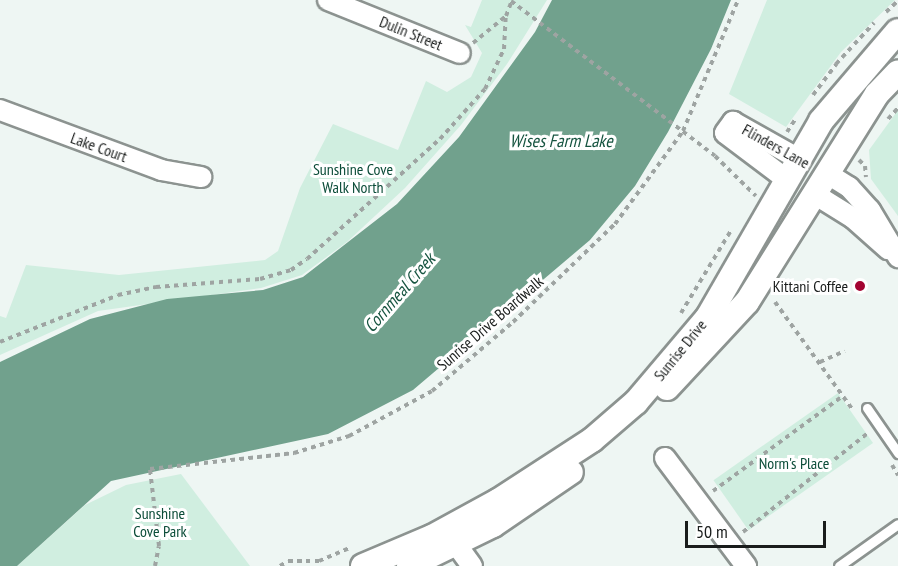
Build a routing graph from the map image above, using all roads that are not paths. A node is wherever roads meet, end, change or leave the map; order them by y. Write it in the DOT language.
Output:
graph roads {
  1 [pos="328,0"];
  2 [pos="898,31"];
  3 [pos="460,53"];
  4 [pos="898,72"];
  5 [pos="0,110"];
  6 [pos="741,136"];
  7 [pos="782,163"];
  8 [pos="828,174"];
  9 [pos="201,177"];
  10 [pos="816,195"];
  11 [pos="898,259"];
  12 [pos="867,408"];
  13 [pos="898,453"];
  14 [pos="665,458"];
  15 [pos="898,524"];
  16 [pos="451,537"];
  17 [pos="362,555"];
  18 [pos="409,566"];
  19 [pos="472,566"];
  20 [pos="746,566"];
  21 [pos="839,566"];
  1 -- 3 [label="street, Dulin Street"];
  2 -- 7 [label="street, Sunrise Drive"];
  4 -- 8 [label="street, Sunrise Drive"];
  5 -- 9 [label="street, Lake Court"];
  6 -- 7 [label="street, Flinders Lane"];
  7 -- 8 [label="street, Flinders Lane"];
  7 -- 10 [label="street, Flinders Lane"];
  7 -- 16 [label="street, Sunrise Drive"];
  8 -- 10 [label="street, Sunrise Drive"];
  8 -- 11 [label="street, Flinders Lane"];
  10 -- 11 [label="street, Flinders Lane"];
  10 -- 16 [label="street, Sunrise Drive"];
  12 -- 13 [label="lane"];
  14 -- 20 [label="street"];
  15 -- 21 [label="lane"];
  16 -- 17 [label="street, Sunrise Drive"];
  16 -- 18 [label="street, Sunrise Drive"];
  16 -- 19 [label="street"];
}
